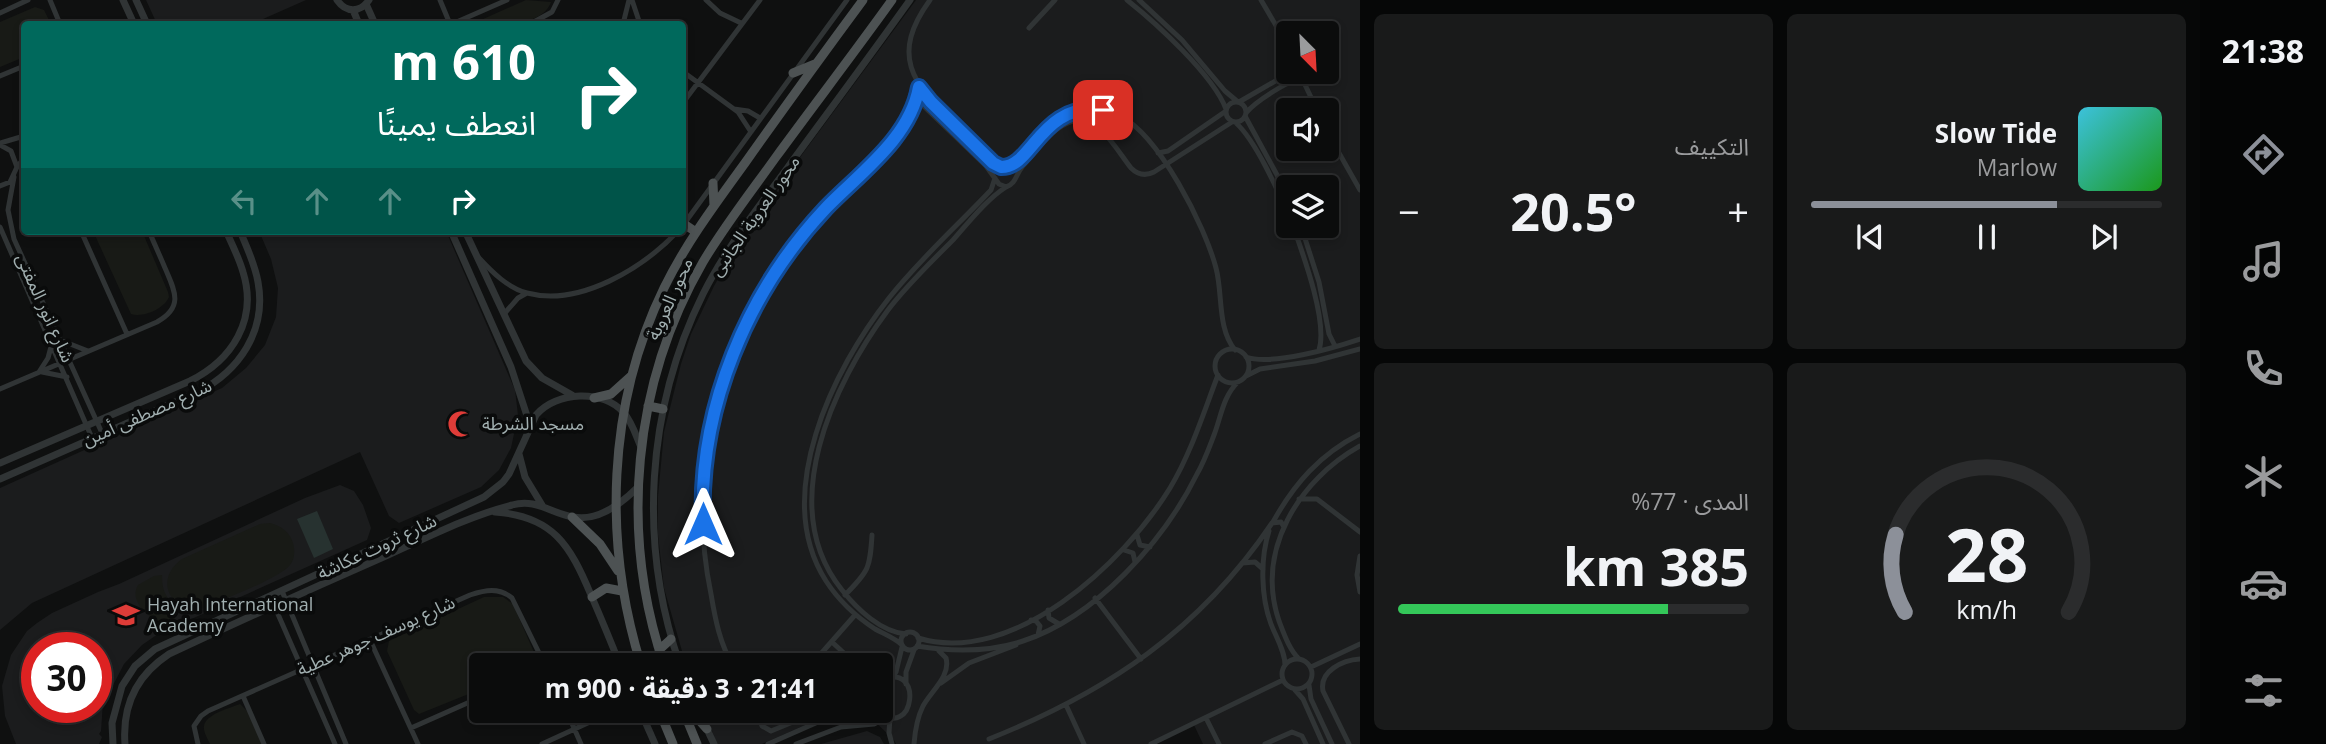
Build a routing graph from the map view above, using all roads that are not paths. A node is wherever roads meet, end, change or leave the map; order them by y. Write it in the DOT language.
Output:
graph roads {
  1 [pos="28,0"];
  2 [pos="50,0"];
  3 [pos="123,0"];
  4 [pos="136,0"];
  5 [pos="337,0"];
  6 [pos="440,0"];
  7 [pos="507,0"];
  8 [pos="558,0"];
  9 [pos="631,0"];
  10 [pos="706,0"];
  11 [pos="760,0"];
  12 [pos="847,0"];
  13 [pos="853,0"];
  14 [pos="863,0"];
  15 [pos="892,0"];
  16 [pos="910,0"];
  17 [pos="930,0"];
  18 [pos="1055,0"];
  19 [pos="1127,0"];
  20 [pos="1139,0"];
  21 [pos="1261,0"];
  22 [pos="368,2"];
  23 [pos="353,10"];
  24 [pos="0,13"];
  25 [pos="850,18"];
  26 [pos="59,21"];
  27 [pos="133,21"];
  28 [pos="146,21"];
  29 [pos="358,21"];
  30 [pos="374,21"];
  31 [pos="450,21"];
  32 [pos="458,21"];
  33 [pos="536,21"];
  34 [pos="625,21"];
  35 [pos="639,21"];
  36 [pos="741,23"];
  37 [pos="1276,26"];
  38 [pos="1029,28"];
  39 [pos="816,64"];
  40 [pos="21,67"];
  41 [pos="686,73"];
  42 [pos="793,73"];
  43 [pos="0,76"];
  44 [pos="1276,80"];
  45 [pos="699,82"];
  46 [pos="1288,84"];
  47 [pos="919,87"];
  48 [pos="911,94"];
  49 [pos="686,99"];
  50 [pos="917,100"];
  51 [pos="1238,102"];
  52 [pos="734,109"];
  53 [pos="1226,110"];
  54 [pos="1246,115"];
  55 [pos="760,118"];
  56 [pos="1234,122"];
  57 [pos="751,132"];
  58 [pos="21,137"];
  59 [pos="0,144"];
  60 [pos="1156,152"];
  61 [pos="1339,153"];
  62 [pos="21,162"];
  63 [pos="1166,164"];
  64 [pos="17,167"];
  65 [pos="1278,175"];
  66 [pos="14,177"];
  67 [pos="996,178"];
  68 [pos="713,183"];
  69 [pos="0,187"];
  70 [pos="1006,187"];
  71 [pos="1276,190"];
  72 [pos="1360,190"];
  73 [pos="714,206"];
  74 [pos="686,220"];
  75 [pos="0,227"];
  76 [pos="686,229"];
  77 [pos="696,232"];
  78 [pos="83,235"];
  79 [pos="151,235"];
  80 [pos="228,235"];
  81 [pos="242,235"];
  82 [pos="454,235"];
  83 [pos="467,235"];
  84 [pos="673,235"];
  85 [pos="1296,238"];
  86 [pos="1305,238"];
  87 [pos="474,253"];
  88 [pos="527,293"];
  89 [pos="503,315"];
  90 [pos="127,334"];
  91 [pos="1360,339"];
  92 [pos="60,340"];
  93 [pos="51,343"];
  94 [pos="1335,346"];
  95 [pos="1360,349"];
  96 [pos="1235,350"];
  97 [pos="1319,350"];
  98 [pos="88,351"];
  99 [pos="1246,357"];
  100 [pos="68,359"];
  101 [pos="61,363"];
  102 [pos="39,372"];
  103 [pos="632,375"];
  104 [pos="1218,375"];
  105 [pos="1246,376"];
  106 [pos="67,378"];
  107 [pos="1238,382"];
  108 [pos="0,388"];
  109 [pos="834,388"];
  110 [pos="841,391"];
  111 [pos="573,395"];
  112 [pos="594,398"];
  113 [pos="648,406"];
  114 [pos="663,408"];
  115 [pos="624,412"];
  116 [pos="96,421"];
  117 [pos="530,425"];
  118 [pos="87,426"];
  119 [pos="102,433"];
  120 [pos="1360,434"];
  121 [pos="92,438"];
  122 [pos="1360,446"];
  123 [pos="641,447"];
  124 [pos="519,453"];
  125 [pos="0,463"];
  126 [pos="0,479"];
  127 [pos="1312,482"];
  128 [pos="638,487"];
  129 [pos="1299,499"];
  130 [pos="1317,499"];
  131 [pos="542,505"];
  132 [pos="616,507"];
  133 [pos="1279,510"];
  134 [pos="491,512"];
  135 [pos="1290,514"];
  136 [pos="572,517"];
  137 [pos="1272,523"];
  138 [pos="1284,527"];
  139 [pos="1360,532"];
  140 [pos="872,535"];
  141 [pos="1137,535"];
  142 [pos="1150,547"];
  143 [pos="1124,550"];
  144 [pos="1360,556"];
  145 [pos="1135,562"];
  146 [pos="1242,563"];
  147 [pos="1264,570"];
  148 [pos="621,577"];
  149 [pos="837,590"];
  150 [pos="282,591"];
  151 [pos="622,591"];
  152 [pos="1360,592"];
  153 [pos="845,595"];
  154 [pos="271,596"];
  155 [pos="592,597"];
  156 [pos="1095,598"];
  157 [pos="286,600"];
  158 [pos="274,605"];
  159 [pos="1048,610"];
  160 [pos="855,615"];
  161 [pos="1031,620"];
  162 [pos="1059,624"];
  163 [pos="198,628"];
  164 [pos="906,634"];
  165 [pos="1038,635"];
  166 [pos="208,636"];
  167 [pos="918,638"];
  168 [pos="671,639"];
  169 [pos="199,640"];
  170 [pos="370,640"];
  171 [pos="1022,642"];
  172 [pos="833,643"];
  173 [pos="1360,644"];
  174 [pos="902,645"];
  175 [pos="916,648"];
  176 [pos="936,649"];
  177 [pos="659,650"];
  178 [pos="539,653"];
  179 [pos="615,653"];
  180 [pos="638,653"];
  181 [pos="660,653"];
  182 [pos="676,653"];
  183 [pos="727,653"];
  184 [pos="823,653"];
  185 [pos="844,653"];
  186 [pos="1142,659"];
  187 [pos="1298,659"];
  188 [pos="1360,659"];
  189 [pos="312,665"];
  190 [pos="1285,665"];
  191 [pos="1311,667"];
  192 [pos="303,669"];
  193 [pos="893,675"];
  194 [pos="893,679"];
  195 [pos="1283,680"];
  196 [pos="906,684"];
  197 [pos="1309,685"];
  198 [pos="936,688"];
  199 [pos="1295,690"];
  200 [pos="243,696"];
  201 [pos="469,702"];
  202 [pos="1066,705"];
  203 [pos="893,716"];
  204 [pos="1206,718"];
  205 [pos="572,723"];
  206 [pos="588,723"];
  207 [pos="646,723"];
  208 [pos="664,723"];
  209 [pos="689,723"];
  210 [pos="702,723"];
  211 [pos="704,723"];
  212 [pos="761,723"];
  213 [pos="790,723"];
  214 [pos="816,723"];
  215 [pos="876,723"];
  216 [pos="889,723"];
  217 [pos="411,728"];
  218 [pos="575,729"];
  219 [pos="707,729"];
  220 [pos="989,739"];
  221 [pos="113,744"];
  222 [pos="125,744"];
  223 [pos="198,744"];
  224 [pos="264,744"];
  225 [pos="335,744"];
  226 [pos="346,744"];
  227 [pos="418,744"];
  228 [pos="542,744"];
  229 [pos="582,744"];
  230 [pos="655,744"];
  231 [pos="673,744"];
  232 [pos="698,744"];
  233 [pos="714,744"];
  234 [pos="768,744"];
  235 [pos="796,744"];
  236 [pos="892,744"];
  237 [pos="914,744"];
  238 [pos="1084,744"];
  239 [pos="1151,744"];
  240 [pos="1219,744"];
  241 [pos="1265,744"];
  242 [pos="1306,744"];
  243 [pos="1324,744"];
  244 [pos="1332,744"];
  245 [pos="1349,744"];
  1 -- 24 [label="street"];
  2 -- 26 [label="street"];
  3 -- 27 [label="street"];
  4 -- 28 [label="street"];
  5 -- 23 [label="street"];
  6 -- 31 [label="street"];
  7 -- 32 [label="street"];
  8 -- 33 [label="street"];
  9 -- 34 [label="street"];
  9 -- 35 [label="street"];
  10 -- 36 [label="street"];
  11 -- 36 [label="street"];
  12 -- 42 [label="street"];
  13 -- 25 [label="main road"];
  14 -- 25 [label="main road, محور العروبة"];
  15 -- 113 [label="main road, محور العروبة"];
  16 -- 114 [label="street, محور العروبة الجانبى"];
  17 -- 47 [label="street"];
  18 -- 38 [label="street"];
  19 -- 53 [label="street"];
  20 -- 51 [label="street"];
  21 -- 37 [label="street"];
  22 -- 23 [label="street"];
  22 -- 30 [label="street"];
  23 -- 29 [label="street"];
  25 -- 39 [label="main road, محور العروبة"];
  36 -- 45 [label="street"];
  39 -- 42 [label="main road"];
  39 -- 73 [label="main road, محور العروبة"];
  40 -- 43 [label="street"];
  41 -- 45 [label="street"];
  42 -- 55 [label="street"];
  44 -- 51 [label="street"];
  45 -- 49 [label="street"];
  45 -- 52 [label="street"];
  46 -- 54 [label="street"];
  47 -- 50 [label="street"];
  47 -- 60 [label="street"];
  48 -- 50 [label="street"];
  50 -- 67 [label="street"];
  50 -- 183 [label="street"];
  51 -- 53 [label="street"];
  51 -- 54 [label="street"];
  52 -- 55 [label="street"];
  52 -- 57 [label="street"];
  53 -- 56 [label="street"];
  53 -- 60 [label="street"];
  54 -- 56 [label="street"];
  54 -- 65 [label="street"];
  55 -- 57 [label="street"];
  56 -- 63 [label="street"];
  56 -- 71 [label="street"];
  57 -- 68 [label="street"];
  58 -- 59 [label="street"];
  59 -- 64 [label="street"];
  60 -- 63 [label="street"];
  61 -- 72 [label="street"];
  62 -- 64 [label="street"];
  63 -- 70 [label="street"];
  63 -- 96 [label="street"];
  64 -- 66 [label="street, شارع انور المفتى"];
  66 -- 69 [label="street"];
  66 -- 92 [label="street, شارع انور المفتى"];
  67 -- 70 [label="street"];
  67 -- 109 [label="street"];
  68 -- 73 [label="main road"];
  68 -- 74 [label="street"];
  70 -- 110 [label="street"];
  73 -- 77 [label="main road, محور العروبة"];
  75 -- 93 [label="street, شارع انور المفتى"];
  76 -- 77 [label="main road"];
  77 -- 103 [label="main road, محور العروبة"];
  78 -- 90 [label="street"];
  79 -- 90 [label="street"];
  80 -- 116 [label="street, شارع مصطفى أمين"];
  81 -- 119 [label="street, شارع مصطفى أمين"];
  82 -- 117 [label="street"];
  83 -- 87 [label="street"];
  84 -- 88 [label="street"];
  85 -- 97 [label="street"];
  86 -- 94 [label="street"];
  87 -- 88 [label="street"];
  87 -- 89 [label="street"];
  88 -- 89 [label="street"];
  89 -- 111 [label="street"];
  90 -- 98 [label="street"];
  91 -- 94 [label="street"];
  92 -- 98 [label="street"];
  92 -- 100 [label="street, شارع انور المفتى"];
  93 -- 101 [label="street, شارع انور المفتى"];
  93 -- 102 [label="street"];
  94 -- 97 [label="street"];
  95 -- 105 [label="street"];
  96 -- 99 [label="street"];
  96 -- 104 [label="street"];
  97 -- 99 [label="street"];
  98 -- 100 [label="street"];
  99 -- 105 [label="street"];
  100 -- 101 [label="street"];
  100 -- 116 [label="street, شارع انور المفتى"];
  101 -- 102 [label="street"];
  101 -- 106 [label="street, شارع انور المفتى"];
  102 -- 106 [label="street"];
  102 -- 108 [label="street"];
  103 -- 112 [label="main road"];
  103 -- 115 [label="main road, محور العروبة"];
  104 -- 107 [label="street"];
  104 -- 141 [label="street"];
  105 -- 107 [label="street"];
  106 -- 118 [label="street, شارع انور المفتى"];
  107 -- 142 [label="street"];
  109 -- 110 [label="street"];
  109 -- 149 [label="street"];
  110 -- 149 [label="street"];
  111 -- 112 [label="street"];
  111 -- 117 [label="street, شارع ثروت عكاشة"];
  112 -- 115 [label="street"];
  113 -- 114 [label="main road"];
  113 -- 123 [label="main road, محور العروبة"];
  114 -- 168 [label="street, محور العروبة الجانبى"];
  115 -- 123 [label="street"];
  115 -- 132 [label="main road, محور العروبة"];
  116 -- 118 [label="street, شارع مصطفى أمين"];
  116 -- 119 [label="street, شارع انور المفتى"];
  117 -- 124 [label="street, شارع ثروت عكاشة"];
  118 -- 121 [label="street, شارع انور المفتى"];
  118 -- 125 [label="street, شارع مصطفى أمين"];
  119 -- 121 [label="street, شارع مصطفى أمين"];
  120 -- 133 [label="street"];
  121 -- 126 [label="street, شارع مصطفى أمين"];
  122 -- 127 [label="street"];
  123 -- 128 [label="main road, محور العروبة"];
  124 -- 131 [label="street"];
  124 -- 150 [label="street, شارع ثروت عكاشة"];
  127 -- 129 [label="street"];
  127 -- 130 [label="street"];
  128 -- 132 [label="street"];
  128 -- 177 [label="main road, محور العروبة"];
  129 -- 130 [label="street"];
  129 -- 135 [label="street"];
  130 -- 139 [label="street"];
  131 -- 134 [label="street, شارع ثروت عكاشة"];
  131 -- 136 [label="street, شارع ثروت عكاشة"];
  132 -- 136 [label="street"];
  132 -- 148 [label="main road, محور العروبة"];
  133 -- 135 [label="street"];
  133 -- 137 [label="street"];
  134 -- 155 [label="street"];
  134 -- 157 [label="street, شارع ثروت عكاشة"];
  135 -- 138 [label="street"];
  136 -- 148 [label="main road"];
  137 -- 138 [label="street"];
  137 -- 146 [label="street"];
  137 -- 147 [label="street"];
  138 -- 187 [label="street"];
  140 -- 153 [label="street"];
  141 -- 142 [label="street"];
  141 -- 143 [label="street"];
  142 -- 145 [label="street"];
  143 -- 145 [label="street"];
  143 -- 159 [label="street"];
  144 -- 152 [label="street"];
  145 -- 156 [label="street"];
  146 -- 147 [label="street"];
  146 -- 186 [label="street"];
  147 -- 190 [label="street"];
  148 -- 151 [label="main road, محور العروبة"];
  149 -- 153 [label="street"];
  149 -- 160 [label="street"];
  150 -- 154 [label="street, شارع ثروت عكاشة"];
  150 -- 157 [label="street"];
  151 -- 155 [label="main road"];
  151 -- 180 [label="main road, محور العروبة"];
  153 -- 164 [label="street"];
  154 -- 158 [label="street"];
  154 -- 163 [label="street, شارع ثروت عكاشة"];
  155 -- 179 [label="street"];
  156 -- 162 [label="street"];
  156 -- 186 [label="street"];
  157 -- 158 [label="street, شارع ثروت عكاشة"];
  157 -- 189 [label="street"];
  158 -- 166 [label="street, شارع ثروت عكاشة"];
  158 -- 192 [label="street"];
  159 -- 161 [label="street"];
  159 -- 162 [label="street"];
  160 -- 172 [label="street"];
  160 -- 174 [label="street"];
  161 -- 165 [label="street"];
  161 -- 167 [label="street"];
  162 -- 165 [label="street"];
  163 -- 166 [label="street"];
  163 -- 169 [label="street"];
  163 -- 221 [label="street, شارع ثروت عكاشة"];
  164 -- 167 [label="street"];
  164 -- 174 [label="street"];
  165 -- 171 [label="street"];
  166 -- 169 [label="street, شارع ثروت عكاشة"];
  167 -- 175 [label="street"];
  168 -- 177 [label="main road"];
  168 -- 182 [label="street, محور العروبة الجانبى"];
  169 -- 222 [label="street, شارع ثروت عكاشة"];
  170 -- 178 [label="street, شارع يوسف جوهر عطية"];
  170 -- 189 [label="street, شارع يوسف جوهر عطية"];
  170 -- 217 [label="street"];
  171 -- 176 [label="street"];
  171 -- 198 [label="street"];
  172 -- 184 [label="street"];
  172 -- 185 [label="street"];
  173 -- 191 [label="street"];
  174 -- 175 [label="street"];
  174 -- 193 [label="street"];
  175 -- 176 [label="street"];
  175 -- 196 [label="street"];
  176 -- 198 [label="street"];
  177 -- 181 [label="main road, محور العروبة"];
  186 -- 202 [label="street"];
  187 -- 190 [label="street"];
  187 -- 191 [label="street"];
  188 -- 245 [label="street"];
  189 -- 192 [label="street, شارع يوسف جوهر عطية"];
  189 -- 226 [label="street"];
  190 -- 195 [label="street"];
  191 -- 197 [label="street"];
  192 -- 200 [label="street, شارع يوسف جوهر عطية"];
  192 -- 225 [label="street"];
  194 -- 196 [label="street"];
  195 -- 199 [label="street"];
  195 -- 204 [label="street"];
  196 -- 203 [label="street"];
  197 -- 199 [label="street"];
  197 -- 244 [label="street"];
  198 -- 237 [label="street"];
  199 -- 243 [label="street"];
  200 -- 223 [label="street, شارع يوسف جوهر عطية"];
  200 -- 224 [label="street"];
  201 -- 217 [label="street"];
  202 -- 220 [label="street"];
  202 -- 238 [label="street"];
  204 -- 239 [label="street"];
  204 -- 240 [label="street"];
  205 -- 218 [label="street"];
  206 -- 218 [label="street"];
  207 -- 230 [label="street"];
  208 -- 231 [label="main road"];
  209 -- 232 [label="main road"];
  210 -- 219 [label="main road"];
  211 -- 219 [label="street"];
  212 -- 213 [label="street"];
  214 -- 234 [label="street"];
  215 -- 235 [label="street"];
  216 -- 236 [label="street"];
  217 -- 227 [label="street"];
  218 -- 228 [label="street"];
  218 -- 229 [label="street"];
  219 -- 233 [label="street"];
  241 -- 242 [label="street"];
}
